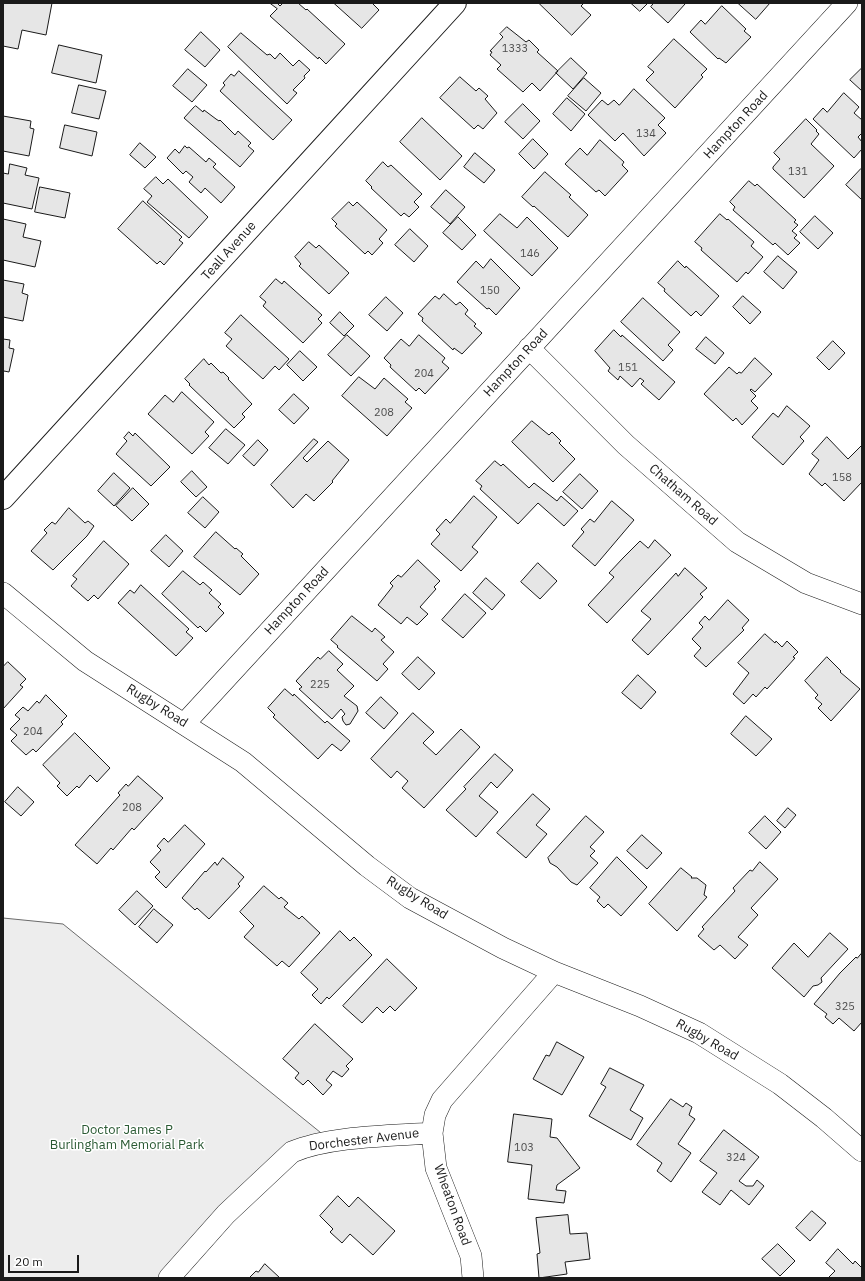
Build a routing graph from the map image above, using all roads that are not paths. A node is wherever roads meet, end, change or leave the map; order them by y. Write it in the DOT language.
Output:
graph roads {
  1 [pos="455,3"];
  2 [pos="848,3"];
  3 [pos="529,348"];
  4 [pos="3,498"];
  5 [pos="3,593"];
  6 [pos="862,604"];
  7 [pos="185,723"];
  8 [pos="554,972"];
  9 [pos="432,1133"];
  10 [pos="862,1151"];
  11 [pos="169,1278"];
  12 [pos="473,1278"];
  1 -- 4 [label="street, Teall Avenue"];
  2 -- 3 [label="street, Hampton Road"];
  3 -- 6 [label="street, Chatham Road"];
  3 -- 7 [label="street, Hampton Road"];
  5 -- 7 [label="street, Rugby Road"];
  7 -- 8 [label="street, Rugby Road"];
  8 -- 9 [label="street, Dorchester Avenue"];
  8 -- 10 [label="street, Rugby Road"];
  9 -- 11 [label="street, Dorchester Avenue"];
  9 -- 12 [label="street, Wheaton Road"];
}
